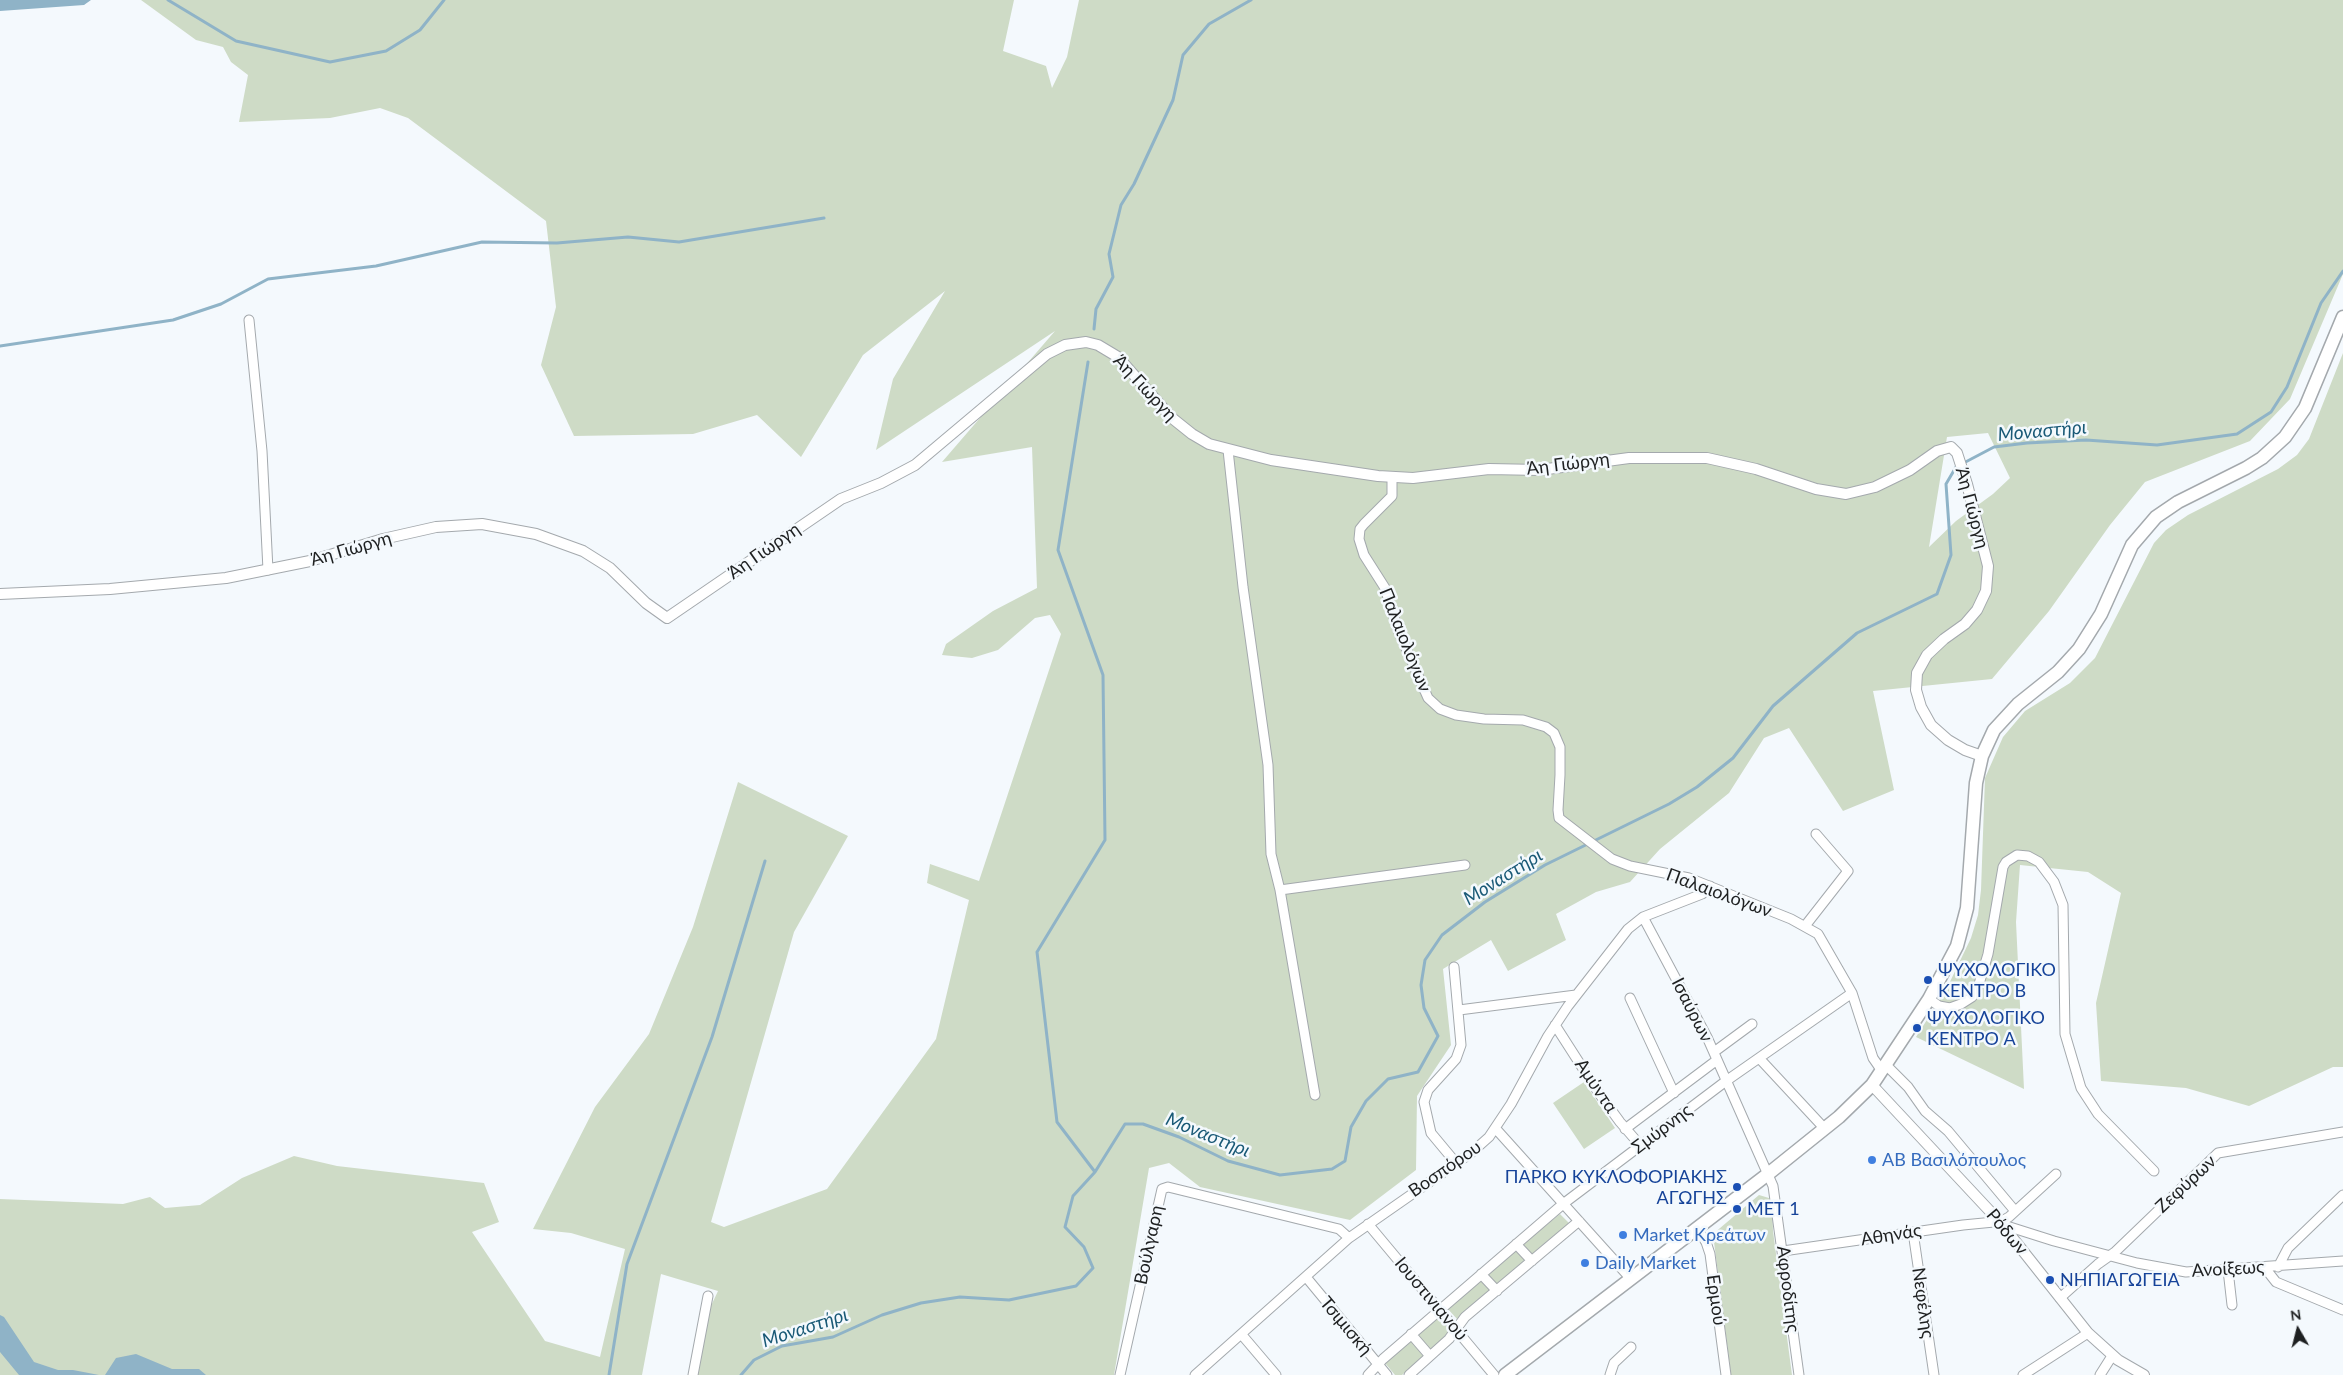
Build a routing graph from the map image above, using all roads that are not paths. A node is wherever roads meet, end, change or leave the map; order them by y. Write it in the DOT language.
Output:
graph roads {
  1 [pos="2343,317"];
  2 [pos="249,320"];
  3 [pos="1228,450"];
  4 [pos="1392,478"];
  5 [pos="268,570"];
  6 [pos="0,594"];
  7 [pos="1982,756"];
  8 [pos="1816,834"];
  9 [pos="1465,865"];
  10 [pos="1710,886"];
  11 [pos="1280,890"];
  12 [pos="1643,917"];
  13 [pos="1805,926"];
  14 [pos="1454,967"];
  15 [pos="1852,993"];
  16 [pos="1576,995"];
  17 [pos="1630,998"];
  18 [pos="1929,999"];
  19 [pos="1459,1010"];
  20 [pos="1752,1024"];
  21 [pos="1555,1025"];
  22 [pos="1715,1056"];
  23 [pos="1759,1058"];
  24 [pos="1884,1068"];
  25 [pos="1726,1081"];
  26 [pos="1872,1085"];
  27 [pos="1674,1093"];
  28 [pos="1315,1095"];
  29 [pos="1496,1128"];
  30 [pos="1625,1129"];
  31 [pos="1825,1129"];
  32 [pos="2343,1132"];
  33 [pos="1640,1145"];
  34 [pos="1456,1163"];
  35 [pos="2154,1171"];
  36 [pos="1768,1174"];
  37 [pos="2056,1174"];
  38 [pos="2343,1195"];
  39 [pos="1563,1204"];
  40 [pos="2016,1211"];
  41 [pos="1578,1221"];
  42 [pos="2000,1222"];
  43 [pos="1368,1224"];
  44 [pos="1697,1229"];
  45 [pos="1913,1232"];
  46 [pos="1349,1238"];
  47 [pos="1516,1244"];
  48 [pos="1783,1251"];
  49 [pos="2111,1255"];
  50 [pos="1532,1260"];
  51 [pos="2343,1261"];
  52 [pos="2278,1267"];
  53 [pos="2265,1268"];
  54 [pos="2228,1270"];
  55 [pos="1481,1274"];
  56 [pos="1306,1277"];
  57 [pos="1631,1280"];
  58 [pos="1496,1290"];
  59 [pos="708,1296"];
  60 [pos="2060,1298"];
  61 [pos="2232,1305"];
  62 [pos="1440,1309"];
  63 [pos="2343,1310"];
  64 [pos="1457,1329"];
  65 [pos="2088,1333"];
  66 [pos="1411,1334"];
  67 [pos="1242,1335"];
  68 [pos="1631,1347"];
  69 [pos="1430,1356"];
  70 [pos="2112,1356"];
  71 [pos="1379,1365"];
  72 [pos="693,1375"];
  73 [pos="1120,1375"];
  74 [pos="1195,1375"];
  75 [pos="1276,1375"];
  76 [pos="1368,1375"];
  77 [pos="1387,1375"];
  78 [pos="1409,1375"];
  79 [pos="1504,1375"];
  80 [pos="1610,1375"];
  81 [pos="1726,1375"];
  82 [pos="1799,1375"];
  83 [pos="1934,1375"];
  84 [pos="2023,1375"];
  85 [pos="2100,1375"];
  86 [pos="2144,1375"];
  1 -- 7 [label="main road"];
  2 -- 5 [label="street"];
  3 -- 4 [label="street, Άη Γιώργη"];
  3 -- 5 [label="street, Άη Γιώργη"];
  3 -- 11 [label="street"];
  4 -- 7 [label="street, Άη Γιώργη"];
  4 -- 10 [label="street, Παλαιολόγων"];
  5 -- 6 [label="street, Άη Γιώργη"];
  7 -- 18 [label="main road"];
  8 -- 13 [label="street"];
  9 -- 11 [label="street"];
  10 -- 12 [label="street"];
  10 -- 13 [label="street, Παλαιολόγων"];
  11 -- 28 [label="street"];
  12 -- 16 [label="street, Βοσπόρου"];
  12 -- 22 [label="street, Ισαύρων"];
  13 -- 15 [label="street, Παλαιολόγων"];
  14 -- 19 [label="street"];
  15 -- 23 [label="street, Σμύρνης"];
  15 -- 24 [label="street, Παλαιολόγων"];
  16 -- 19 [label="street"];
  16 -- 21 [label="street, Βοσπόρου"];
  17 -- 27 [label="street"];
  18 -- 24 [label="main road"];
  18 -- 35 [label="street"];
  19 -- 34 [label="street"];
  20 -- 22 [label="street"];
  21 -- 29 [label="street, Βοσπόρου"];
  21 -- 30 [label="street, Αμύντα"];
  22 -- 25 [label="street, Ισαύρων"];
  22 -- 27 [label="street"];
  23 -- 25 [label="street, Σμύρνης"];
  23 -- 31 [label="street"];
  24 -- 26 [label="main road"];
  24 -- 40 [label="street, Παλαιολόγων"];
  25 -- 33 [label="street, Σμύρνης"];
  25 -- 36 [label="street, Ισαύρων"];
  26 -- 31 [label="main road"];
  26 -- 42 [label="street, Ρόδων"];
  27 -- 30 [label="street"];
  29 -- 34 [label="street, Βοσπόρου"];
  29 -- 39 [label="street"];
  30 -- 33 [label="street, Αμύντα"];
  31 -- 36 [label="main road"];
  32 -- 49 [label="street, Ζεφύρων"];
  33 -- 39 [label="street, Σμύρνης"];
  34 -- 43 [label="street, Βοσπόρου"];
  36 -- 44 [label="main road"];
  36 -- 48 [label="street, Αφροδίτης"];
  37 -- 40 [label="street"];
  38 -- 52 [label="street"];
  39 -- 41 [label="street"];
  39 -- 47 [label="street, Σμύρνης"];
  40 -- 42 [label="street"];
  41 -- 50 [label="street"];
  41 -- 57 [label="street"];
  42 -- 45 [label="street, Αθηνάς"];
  42 -- 49 [label="street, Ανοίξεως"];
  42 -- 60 [label="street, Ρόδων"];
  43 -- 46 [label="street, Βοσπόρου"];
  43 -- 62 [label="street, Ιουστινιανού"];
  44 -- 57 [label="main road"];
  44 -- 81 [label="street, Ερμού"];
  45 -- 48 [label="street, Αθηνάς"];
  45 -- 83 [label="street, Νεφέλης"];
  46 -- 56 [label="street, Βοσπόρου"];
  46 -- 73 [label="street, Βούλγαρη"];
  47 -- 50 [label="street"];
  47 -- 55 [label="street, Σμύρνης"];
  48 -- 82 [label="street, Αφροδίτης"];
  49 -- 54 [label="street, Ανοίξεως"];
  49 -- 60 [label="street, Ζεφύρων"];
  50 -- 58 [label="street"];
  51 -- 52 [label="street, Ανοίξεως"];
  52 -- 53 [label="street, Ανοίξεως"];
  53 -- 54 [label="street, Ανοίξεως"];
  53 -- 63 [label="street"];
  54 -- 61 [label="street"];
  55 -- 58 [label="street"];
  55 -- 62 [label="street, Σμύρνης"];
  56 -- 67 [label="street, Βοσπόρου"];
  56 -- 71 [label="street, Τσιμισκή"];
  57 -- 79 [label="main road"];
  58 -- 64 [label="street"];
  59 -- 72 [label="street"];
  60 -- 65 [label="street, Ρόδων"];
  62 -- 64 [label="street, Ιουστινιανού"];
  62 -- 66 [label="street, Σμύρνης"];
  64 -- 69 [label="street"];
  64 -- 79 [label="street, Ιουστινιανού"];
  65 -- 70 [label="street, Ρόδων"];
  65 -- 84 [label="street"];
  66 -- 69 [label="street"];
  66 -- 71 [label="street, Σμύρνης"];
  67 -- 74 [label="street, Βοσπόρου"];
  67 -- 75 [label="street"];
  68 -- 80 [label="street"];
  69 -- 78 [label="street"];
  70 -- 85 [label="street"];
  70 -- 86 [label="street, Ρόδων"];
  71 -- 76 [label="street, Σμύρνης"];
  71 -- 77 [label="street, Τσιμισκή"];
}
